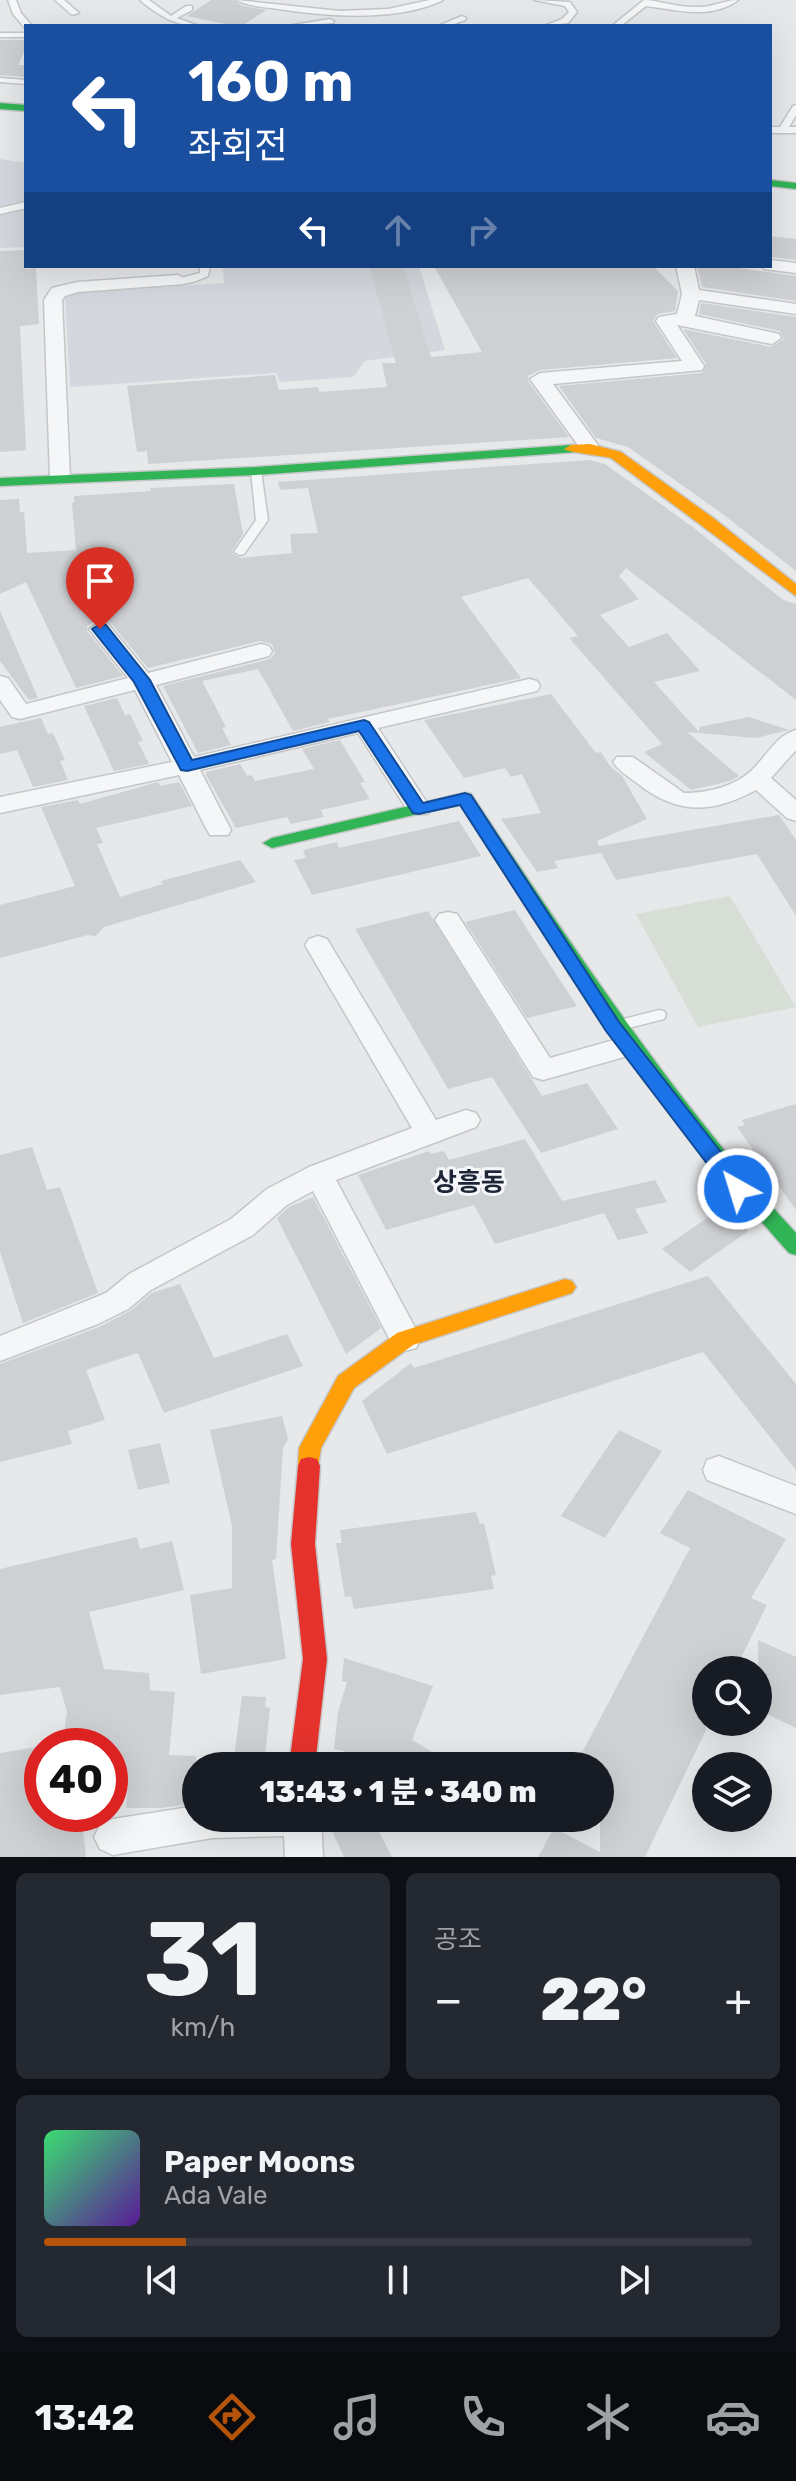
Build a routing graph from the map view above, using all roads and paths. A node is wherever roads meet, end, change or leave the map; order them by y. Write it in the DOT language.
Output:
graph roads {
  1 [pos="12,0"];
  2 [pos="59,0"];
  3 [pos="160,0"];
  4 [pos="242,0"];
  5 [pos="353,0"];
  6 [pos="439,0"];
  7 [pos="538,0"];
  8 [pos="734,0"];
  9 [pos="146,1"];
  10 [pos="648,2"];
  11 [pos="320,6"];
  12 [pos="189,8"];
  13 [pos="75,13"];
  14 [pos="314,13"];
  15 [pos="362,16"];
  16 [pos="462,18"];
  17 [pos="171,19"];
  18 [pos="26,24"];
  19 [pos="188,24"];
  20 [pos="305,24"];
  21 [pos="447,24"];
  22 [pos="555,24"];
  23 [pos="619,24"];
  24 [pos="0,35"];
  25 [pos="24,35"];
  26 [pos="0,80"];
  27 [pos="24,82"];
  28 [pos="0,106"];
  29 [pos="24,108"];
  30 [pos="796,108"];
  31 [pos="784,128"];
  32 [pos="772,130"];
  33 [pos="796,130"];
  34 [pos="772,183"];
  35 [pos="796,186"];
  36 [pos="24,205"];
  37 [pos="0,211"];
  38 [pos="772,265"];
  39 [pos="205,268"];
  40 [pos="685,268"];
  41 [pos="796,268"];
  42 [pos="178,280"];
  43 [pos="691,294"];
  44 [pos="796,309"];
  45 [pos="685,319"];
  46 [pos="772,338"];
  47 [pos="590,448"];
  48 [pos="256,471"];
  49 [pos="60,478"];
  50 [pos="0,482"];
  51 [pos="240,552"];
  52 [pos="796,591"];
  53 [pos="100,629"];
  54 [pos="261,651"];
  55 [pos="142,680"];
  56 [pos="0,683"];
  57 [pos="529,686"];
  58 [pos="364,725"];
  59 [pos="791,749"];
  60 [pos="625,762"];
  61 [pos="187,766"];
  62 [pos="758,779"];
  63 [pos="0,805"];
  64 [pos="419,809"];
  65 [pos="796,813"];
  66 [pos="219,830"];
  67 [pos="272,843"];
  68 [pos="448,920"];
  69 [pos="318,945"];
  70 [pos="659,1015"];
  71 [pos="620,1036"];
  72 [pos="466,1120"];
  73 [pos="429,1133"];
  74 [pos="319,1175"];
  75 [pos="796,1247"];
  76 [pos="565,1287"];
  77 [pos="405,1339"];
  78 [pos="0,1349"];
  79 [pos="719,1470"];
  80 [pos="796,1500"];
  81 [pos="304,1752"];
  82 [pos="182,1826"];
  83 [pos="303,1832"];
  84 [pos="113,1837"];
  85 [pos="304,1857"];
  1 -- 18 [label="lane"];
  2 -- 13 [label="lane"];
  3 -- 9 [label="lane"];
  4 -- 14 [label="lane"];
  5 -- 15 [label="lane"];
  6 -- 15 [label="lane"];
  7 -- 22 [label="lane"];
  8 -- 10 [label="lane"];
  9 -- 17 [label="lane"];
  10 -- 23 [label="lane"];
  11 -- 14 [label="lane"];
  12 -- 17 [label="lane"];
  14 -- 15 [label="lane"];
  15 -- 20 [label="lane"];
  16 -- 21 [label="lane"];
  17 -- 19 [label="lane"];
  24 -- 25 [label="lane"];
  26 -- 27 [label="lane"];
  28 -- 29 [label="street"];
  30 -- 31 [label="lane"];
  31 -- 32 [label="lane"];
  31 -- 33 [label="lane"];
  34 -- 35 [label="street"];
  36 -- 37 [label="lane"];
  38 -- 41 [label="street"];
  39 -- 42 [label="lane"];
  40 -- 43 [label="street"];
  42 -- 49 [label="street"];
  43 -- 44 [label="street"];
  43 -- 45 [label="street"];
  45 -- 46 [label="street"];
  45 -- 47 [label="street"];
  47 -- 48 [label="street"];
  47 -- 52 [label="street"];
  48 -- 49 [label="street"];
  48 -- 51 [label="lane"];
  49 -- 50 [label="street"];
  53 -- 55 [label="street"];
  54 -- 55 [label="street"];
  55 -- 56 [label="street"];
  55 -- 61 [label="street"];
  57 -- 58 [label="street"];
  58 -- 61 [label="street"];
  58 -- 64 [label="street"];
  59 -- 62 [label="street"];
  60 -- 62 [label="street"];
  61 -- 63 [label="street"];
  61 -- 66 [label="street"];
  62 -- 65 [label="street"];
  64 -- 67 [label="street"];
  64 -- 71 [label="street"];
  68 -- 71 [label="street"];
  69 -- 73 [label="street"];
  70 -- 71 [label="lane"];
  71 -- 75 [label="street"];
  72 -- 73 [label="street"];
  73 -- 74 [label="street"];
  74 -- 77 [label="street"];
  74 -- 78 [label="street"];
  76 -- 77 [label="street"];
  77 -- 81 [label="street"];
  79 -- 80 [label="street"];
  82 -- 84 [label="street"];
  83 -- 85 [label="street"];
}
